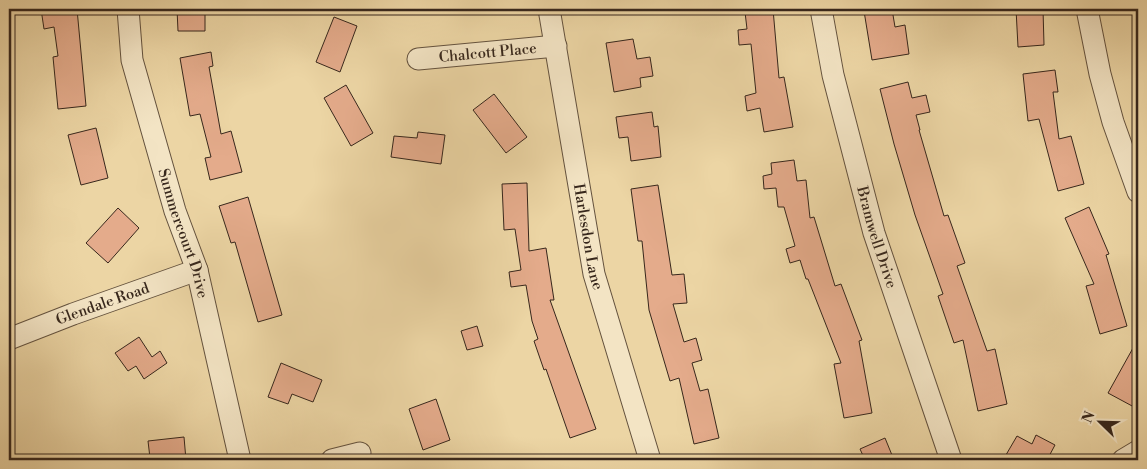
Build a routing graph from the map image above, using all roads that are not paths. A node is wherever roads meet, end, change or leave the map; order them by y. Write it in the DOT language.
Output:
graph roads {
  1 [pos="128,9"];
  2 [pos="549,9"];
  3 [pos="821,9"];
  4 [pos="1087,9"];
  5 [pos="556,46"];
  6 [pos="418,59"];
  7 [pos="1138,187"];
  8 [pos="197,270"];
  9 [pos="9,339"];
  10 [pos="1138,451"];
  11 [pos="360,453"];
  12 [pos="240,460"];
  13 [pos="332,460"];
  14 [pos="650,460"];
  15 [pos="951,460"];
  16 [pos="1122,460"];
  1 -- 8 [label="street, Summercourt Drive"];
  2 -- 5 [label="street, Harlesdon Lane"];
  3 -- 15 [label="street, Bramwell Drive"];
  4 -- 7 [label="street"];
  5 -- 6 [label="street, Chalcott Place"];
  5 -- 14 [label="street, Harlesdon Lane"];
  8 -- 9 [label="street, Glendale Road"];
  8 -- 12 [label="street, Summercourt Drive"];
  10 -- 16 [label="street"];
  11 -- 13 [label="street"];
}
